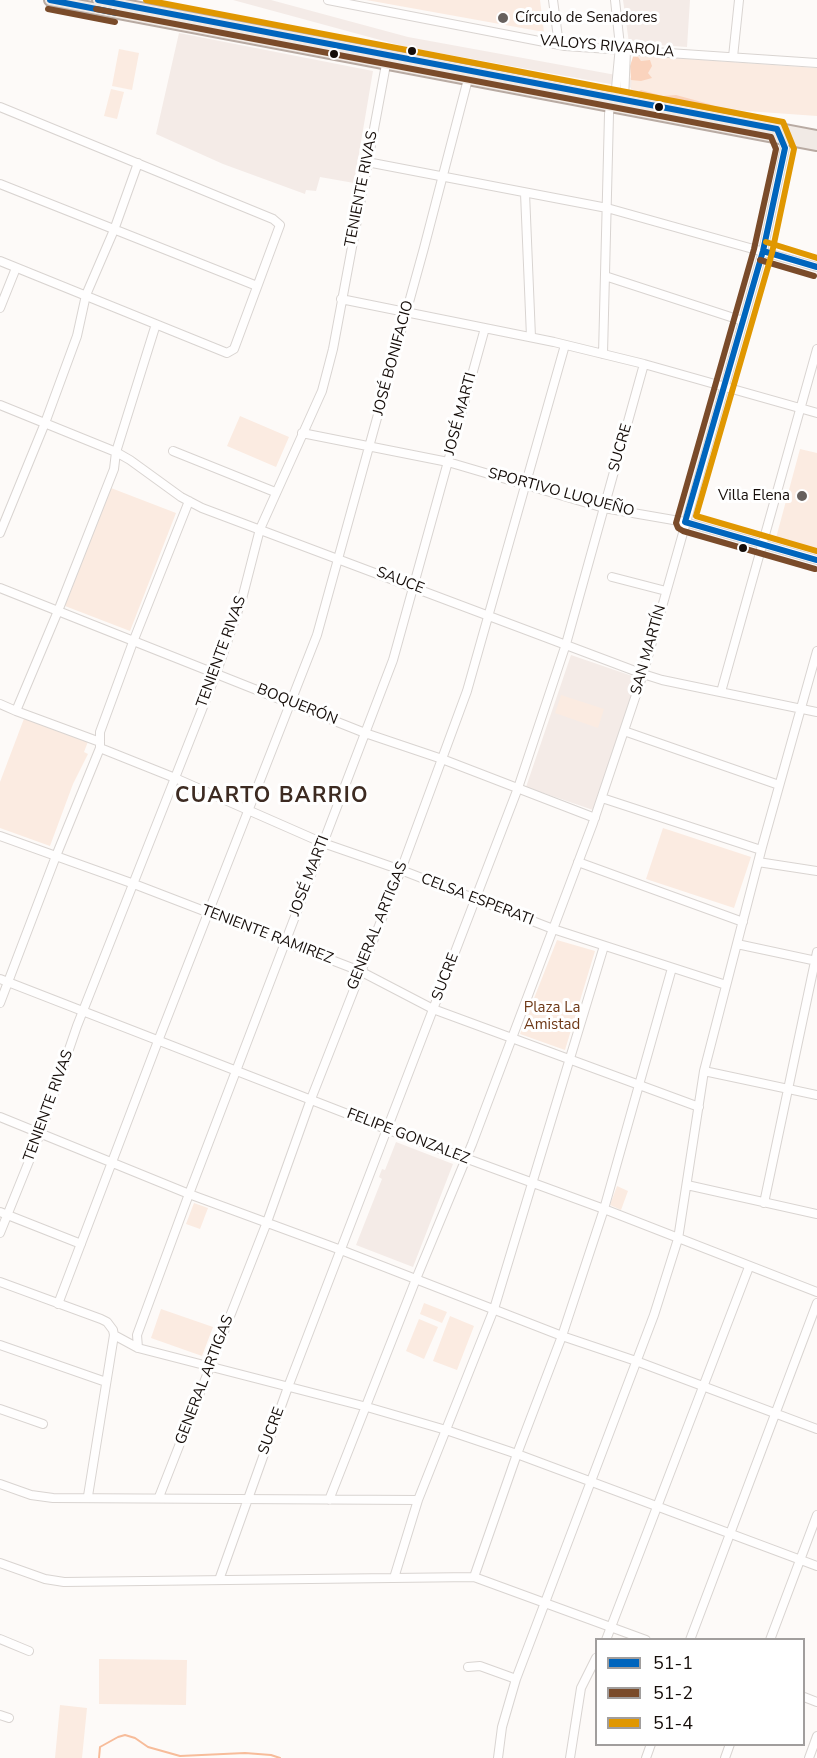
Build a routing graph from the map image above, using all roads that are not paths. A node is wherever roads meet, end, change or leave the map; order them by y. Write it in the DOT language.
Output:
graph roads {
  1 [pos="50,0"];
  2 [pos="98,0"];
  3 [pos="328,0"];
  4 [pos="553,0"];
  5 [pos="615,0"];
  6 [pos="739,0"];
  7 [pos="559,45"];
  8 [pos="622,48"];
  9 [pos="733,57"];
  10 [pos="387,60"];
  11 [pos="817,63"];
  12 [pos="468,80"];
  13 [pos="616,102"];
  14 [pos="0,107"];
  15 [pos="779,134"];
  16 [pos="817,136"];
  17 [pos="817,145"];
  18 [pos="367,162"];
  19 [pos="138,163"];
  20 [pos="443,176"];
  21 [pos="0,184"];
  22 [pos="525,193"];
  23 [pos="607,208"];
  24 [pos="114,230"];
  25 [pos="763,251"];
  26 [pos="0,261"];
  27 [pos="817,267"];
  28 [pos="16,268"];
  29 [pos="605,276"];
  30 [pos="257,286"];
  31 [pos="86,295"];
  32 [pos="341,299"];
  33 [pos="0,308"];
  34 [pos="407,312"];
  35 [pos="743,321"];
  36 [pos="156,324"];
  37 [pos="484,328"];
  38 [pos="531,337"];
  39 [pos="565,345"];
  40 [pos="817,349"];
  41 [pos="603,354"];
  42 [pos="644,364"];
  43 [pos="724,387"];
  44 [pos="0,405"];
  45 [pos="800,409"];
  46 [pos="817,413"];
  47 [pos="45,423"];
  48 [pos="302,433"];
  49 [pos="369,447"];
  50 [pos="174,451"];
  51 [pos="116,452"];
  52 [pos="448,462"];
  53 [pos="526,485"];
  54 [pos="275,492"];
  55 [pos="189,501"];
  56 [pos="604,508"];
  57 [pos="685,522"];
  58 [pos="260,529"];
  59 [pos="0,533"];
  60 [pos="762,544"];
  61 [pos="338,558"];
  62 [pos="817,560"];
  63 [pos="612,578"];
  64 [pos="414,586"];
  65 [pos="0,588"];
  66 [pos="666,591"];
  67 [pos="58,611"];
  68 [pos="490,615"];
  69 [pos="133,642"];
  70 [pos="566,644"];
  71 [pos="817,651"];
  72 [pos="216,674"];
  73 [pos="644,674"];
  74 [pos="721,692"];
  75 [pos="291,702"];
  76 [pos="0,704"];
  77 [pos="801,709"];
  78 [pos="14,710"];
  79 [pos="817,712"];
  80 [pos="624,731"];
  81 [pos="365,733"];
  82 [pos="100,745"];
  83 [pos="442,759"];
  84 [pos="175,778"];
  85 [pos="779,785"];
  86 [pos="518,788"];
  87 [pos="602,798"];
  88 [pos="249,811"];
  89 [pos="595,818"];
  90 [pos="0,836"];
  91 [pos="323,843"];
  92 [pos="762,849"];
  93 [pos="56,856"];
  94 [pos="578,862"];
  95 [pos="758,862"];
  96 [pos="401,870"];
  97 [pos="817,871"];
  98 [pos="134,884"];
  99 [pos="476,899"];
  100 [pos="208,912"];
  101 [pos="743,922"];
  102 [pos="553,929"];
  103 [pos="285,942"];
  104 [pos="737,944"];
  105 [pos="604,946"];
  106 [pos="817,952"];
  107 [pos="816,961"];
  108 [pos="672,968"];
  109 [pos="360,971"];
  110 [pos="4,981"];
  111 [pos="726,985"];
  112 [pos="0,1003"];
  113 [pos="433,1009"];
  114 [pos="82,1011"];
  115 [pos="512,1038"];
  116 [pos="158,1041"];
  117 [pos="570,1059"];
  118 [pos="236,1071"];
  119 [pos="704,1071"];
  120 [pos="639,1085"];
  121 [pos="789,1089"];
  122 [pos="817,1095"];
  123 [pos="310,1099"];
  124 [pos="699,1107"];
  125 [pos="0,1118"];
  126 [pos="386,1129"];
  127 [pos="40,1134"];
  128 [pos="466,1158"];
  129 [pos="112,1161"];
  130 [pos="533,1185"];
  131 [pos="687,1185"];
  132 [pos="189,1194"];
  133 [pos="764,1203"];
  134 [pos="604,1209"];
  135 [pos="0,1212"];
  136 [pos="817,1214"];
  137 [pos="9,1215"];
  138 [pos="267,1222"];
  139 [pos="0,1233"];
  140 [pos="678,1239"];
  141 [pos="81,1244"];
  142 [pos="341,1250"];
  143 [pos="749,1267"];
  144 [pos="416,1279"];
  145 [pos="0,1282"];
  146 [pos="817,1292"];
  147 [pos="817,1303"];
  148 [pos="58,1304"];
  149 [pos="494,1309"];
  150 [pos="114,1335"];
  151 [pos="562,1336"];
  152 [pos="0,1345"];
  153 [pos="138,1348"];
  154 [pos="636,1361"];
  155 [pos="210,1365"];
  156 [pos="106,1383"];
  157 [pos="702,1386"];
  158 [pos="288,1387"];
  159 [pos="367,1407"];
  160 [pos="0,1409"];
  161 [pos="775,1413"];
  162 [pos="43,1424"];
  163 [pos="817,1429"];
  164 [pos="446,1430"];
  165 [pos="517,1454"];
  166 [pos="590,1481"];
  167 [pos="0,1484"];
  168 [pos="88,1496"];
  169 [pos="159,1497"];
  170 [pos="248,1498"];
  171 [pos="329,1500"];
  172 [pos="418,1500"];
  173 [pos="657,1506"];
  174 [pos="817,1515"];
  175 [pos="730,1533"];
  176 [pos="800,1559"];
  177 [pos="0,1563"];
  178 [pos="817,1566"];
  179 [pos="474,1577"];
  180 [pos="394,1578"];
  181 [pos="219,1581"];
  182 [pos="546,1603"];
  183 [pos="612,1627"];
  184 [pos="607,1638"];
  185 [pos="641,1638"];
  186 [pos="691,1638"];
  187 [pos="771,1638"];
  188 [pos="0,1640"];
  189 [pos="29,1651"];
  190 [pos="595,1662"];
  191 [pos="468,1667"];
  192 [pos="516,1679"];
  193 [pos="0,1715"];
  194 [pos="9,1718"];
  195 [pos="817,1736"];
  196 [pos="498,1758"];
  197 [pos="570,1758"];
  198 [pos="809,1758"];
  1 -- 10 [label="main road"];
  2 -- 10 [label="main road"];
  3 -- 7 [label="street, VALOYS RIVAROLA"];
  4 -- 7 [label="street"];
  5 -- 8 [label="street"];
  6 -- 9 [label="street"];
  7 -- 8 [label="street, VALOYS RIVAROLA"];
  8 -- 9 [label="street, VALOYS RIVAROLA"];
  8 -- 13 [label="street"];
  9 -- 11 [label="street, VALOYS RIVAROLA"];
  10 -- 12 [label="main road"];
  10 -- 13 [label="main road"];
  10 -- 18 [label="street, TENIENTE RIVAS"];
  12 -- 13 [label="main road"];
  12 -- 20 [label="street, JOSÉ BONIFACIO"];
  13 -- 15 [label="main road"];
  13 -- 23 [label="street"];
  14 -- 19 [label="street"];
  15 -- 16 [label="main road"];
  15 -- 17 [label="main road"];
  15 -- 25 [label="street, SAN MARTÍN"];
  18 -- 20 [label="street"];
  18 -- 32 [label="street, TENIENTE RIVAS"];
  19 -- 24 [label="street"];
  19 -- 30 [label="street"];
  20 -- 22 [label="street"];
  20 -- 34 [label="street, JOSÉ BONIFACIO"];
  21 -- 24 [label="street"];
  22 -- 23 [label="street"];
  22 -- 38 [label="street"];
  23 -- 25 [label="street"];
  23 -- 29 [label="street"];
  24 -- 30 [label="street"];
  24 -- 31 [label="street"];
  25 -- 27 [label="street"];
  25 -- 35 [label="street, SAN MARTÍN"];
  26 -- 28 [label="street"];
  28 -- 31 [label="street"];
  28 -- 33 [label="street"];
  29 -- 35 [label="street"];
  29 -- 41 [label="street"];
  30 -- 36 [label="street"];
  31 -- 36 [label="street"];
  31 -- 47 [label="street"];
  32 -- 34 [label="street"];
  32 -- 48 [label="street, TENIENTE RIVAS"];
  34 -- 37 [label="street"];
  34 -- 49 [label="street, JOSÉ BONIFACIO"];
  35 -- 43 [label="street, SAN MARTÍN"];
  36 -- 51 [label="street"];
  37 -- 38 [label="street"];
  37 -- 52 [label="street, JOSÉ MARTI"];
  38 -- 39 [label="street"];
  39 -- 41 [label="street"];
  39 -- 53 [label="street, GENERAL ARTIGAS"];
  40 -- 45 [label="street"];
  41 -- 42 [label="street"];
  42 -- 43 [label="street"];
  42 -- 56 [label="street, SUCRE"];
  43 -- 45 [label="street"];
  43 -- 57 [label="street, SAN MARTÍN"];
  44 -- 47 [label="street, SAUCE"];
  45 -- 46 [label="street"];
  45 -- 60 [label="street"];
  47 -- 51 [label="street, SAUCE"];
  47 -- 59 [label="street"];
  48 -- 49 [label="street, SPORTIVO LUQUEÑO"];
  48 -- 54 [label="street, TENIENTE RIVAS"];
  49 -- 52 [label="street, SPORTIVO LUQUEÑO"];
  49 -- 61 [label="street, JOSÉ BONIFACIO"];
  50 -- 54 [label="street"];
  51 -- 55 [label="street, SAUCE"];
  51 -- 67 [label="street"];
  52 -- 53 [label="street, SPORTIVO LUQUEÑO"];
  52 -- 64 [label="street, JOSÉ MARTI"];
  53 -- 56 [label="street, SPORTIVO LUQUEÑO"];
  53 -- 68 [label="street, GENERAL ARTIGAS"];
  54 -- 58 [label="street, TENIENTE RIVAS"];
  55 -- 58 [label="street, SAUCE"];
  55 -- 69 [label="street"];
  56 -- 57 [label="street, SPORTIVO LUQUEÑO"];
  56 -- 70 [label="street, SUCRE"];
  57 -- 60 [label="street, SPORTIVO LUQUEÑO"];
  57 -- 66 [label="street, SAN MARTÍN"];
  58 -- 61 [label="street, SAUCE"];
  58 -- 72 [label="street, TENIENTE RIVAS"];
  60 -- 62 [label="street, SPORTIVO LUQUEÑO"];
  60 -- 74 [label="street"];
  61 -- 64 [label="street, SAUCE"];
  61 -- 75 [label="street, JOSÉ BONIFACIO"];
  63 -- 66 [label="street"];
  64 -- 68 [label="street, SAUCE"];
  64 -- 81 [label="street, JOSÉ MARTI"];
  65 -- 67 [label="street, BOQUERÓN"];
  66 -- 73 [label="street, SAN MARTÍN"];
  67 -- 69 [label="street, BOQUERÓN"];
  67 -- 78 [label="street"];
  68 -- 70 [label="street, SAUCE"];
  68 -- 83 [label="street, GENERAL ARTIGAS"];
  69 -- 72 [label="street, BOQUERÓN"];
  69 -- 82 [label="street"];
  70 -- 73 [label="street, SAUCE"];
  70 -- 86 [label="street, SUCRE"];
  71 -- 77 [label="street"];
  72 -- 75 [label="street, BOQUERÓN"];
  72 -- 84 [label="street, TENIENTE RIVAS"];
  73 -- 74 [label="street, SAUCE"];
  73 -- 80 [label="street, SAN MARTÍN"];
  74 -- 77 [label="street, SAUCE"];
  75 -- 81 [label="street, BOQUERÓN"];
  75 -- 88 [label="street, JOSÉ BONIFACIO"];
  76 -- 78 [label="street"];
  77 -- 79 [label="street, SAUCE"];
  77 -- 85 [label="street"];
  78 -- 82 [label="street, CELSA ESPERATI"];
  80 -- 85 [label="street"];
  80 -- 87 [label="street, SAN MARTÍN"];
  81 -- 83 [label="street, BOQUERÓN"];
  81 -- 91 [label="street, JOSÉ MARTI"];
  82 -- 84 [label="street, CELSA ESPERATI"];
  82 -- 93 [label="street"];
  83 -- 86 [label="street, BOQUERÓN"];
  83 -- 96 [label="street, GENERAL ARTIGAS"];
  84 -- 88 [label="street, CELSA ESPERATI"];
  84 -- 98 [label="street, TENIENTE RIVAS"];
  85 -- 92 [label="street"];
  86 -- 89 [label="street, BOQUERÓN"];
  86 -- 99 [label="street, SUCRE"];
  87 -- 89 [label="street, SAN MARTÍN"];
  87 -- 92 [label="street"];
  88 -- 91 [label="street, CELSA ESPERATI"];
  88 -- 100 [label="street, JOSÉ BONIFACIO"];
  89 -- 94 [label="street, SAN MARTÍN"];
  90 -- 93 [label="street, TENIENTE RAMIREZ"];
  91 -- 96 [label="street, CELSA ESPERATI"];
  91 -- 103 [label="street, JOSÉ MARTI"];
  92 -- 95 [label="street"];
  93 -- 98 [label="street, TENIENTE RAMIREZ"];
  93 -- 110 [label="street"];
  94 -- 101 [label="street"];
  94 -- 102 [label="street, SAN MARTÍN"];
  95 -- 97 [label="street"];
  95 -- 101 [label="street"];
  96 -- 99 [label="street, CELSA ESPERATI"];
  96 -- 109 [label="street, GENERAL ARTIGAS"];
  98 -- 100 [label="street, TENIENTE RAMIREZ"];
  98 -- 114 [label="street, TENIENTE RIVAS"];
  99 -- 102 [label="street, CELSA ESPERATI"];
  99 -- 113 [label="street, SUCRE"];
  100 -- 103 [label="street, TENIENTE RAMIREZ"];
  100 -- 116 [label="street, JOSÉ BONIFACIO"];
  101 -- 104 [label="street"];
  102 -- 105 [label="street, CELSA ESPERATI"];
  102 -- 115 [label="street, SAN MARTÍN"];
  103 -- 109 [label="street, TENIENTE RAMIREZ"];
  103 -- 118 [label="street, JOSÉ MARTI"];
  104 -- 107 [label="street"];
  104 -- 111 [label="street"];
  105 -- 108 [label="street, CELSA ESPERATI"];
  105 -- 117 [label="street"];
  106 -- 107 [label="street"];
  107 -- 121 [label="street"];
  108 -- 111 [label="street, CELSA ESPERATI"];
  108 -- 120 [label="street"];
  109 -- 113 [label="street, TENIENTE RAMIREZ"];
  109 -- 123 [label="street, GENERAL ARTIGAS"];
  110 -- 112 [label="street"];
  110 -- 114 [label="street, FELIPE GONZALEZ"];
  111 -- 119 [label="street"];
  113 -- 115 [label="street, TENIENTE RAMIREZ"];
  113 -- 126 [label="street, SUCRE"];
  114 -- 116 [label="street, FELIPE GONZALEZ"];
  114 -- 127 [label="street, TENIENTE RIVAS"];
  115 -- 117 [label="street, TENIENTE RAMIREZ"];
  115 -- 128 [label="street, SAN MARTÍN"];
  116 -- 118 [label="street, FELIPE GONZALEZ"];
  116 -- 129 [label="street, JOSÉ BONIFACIO"];
  117 -- 120 [label="street, TENIENTE RAMIREZ"];
  117 -- 130 [label="street"];
  118 -- 123 [label="street, FELIPE GONZALEZ"];
  118 -- 132 [label="street, JOSÉ MARTI"];
  119 -- 121 [label="street"];
  119 -- 124 [label="street"];
  120 -- 124 [label="street, TENIENTE RAMIREZ"];
  120 -- 134 [label="street"];
  121 -- 122 [label="street"];
  121 -- 133 [label="street"];
  123 -- 126 [label="street, FELIPE GONZALEZ"];
  123 -- 138 [label="street, GENERAL ARTIGAS"];
  124 -- 131 [label="street"];
  125 -- 127 [label="street"];
  126 -- 128 [label="street, FELIPE GONZALEZ"];
  126 -- 142 [label="street, SUCRE"];
  127 -- 129 [label="street"];
  127 -- 137 [label="street, TENIENTE RIVAS"];
  128 -- 130 [label="street, FELIPE GONZALEZ"];
  128 -- 144 [label="street, SAN MARTÍN"];
  129 -- 132 [label="street"];
  129 -- 141 [label="street, JOSÉ BONIFACIO"];
  130 -- 134 [label="street, FELIPE GONZALEZ"];
  130 -- 149 [label="street"];
  131 -- 133 [label="street"];
  131 -- 140 [label="street"];
  132 -- 138 [label="street"];
  132 -- 153 [label="street, JOSÉ MARTI"];
  133 -- 136 [label="street"];
  134 -- 140 [label="street, FELIPE GONZALEZ"];
  134 -- 151 [label="street"];
  135 -- 137 [label="street"];
  137 -- 139 [label="street, TENIENTE RIVAS"];
  137 -- 141 [label="street"];
  138 -- 142 [label="street"];
  138 -- 155 [label="street, GENERAL ARTIGAS"];
  140 -- 143 [label="street, FELIPE GONZALEZ"];
  140 -- 154 [label="street"];
  141 -- 148 [label="street, JOSÉ BONIFACIO"];
  142 -- 144 [label="street"];
  142 -- 158 [label="street, SUCRE"];
  143 -- 146 [label="street, FELIPE GONZALEZ"];
  143 -- 157 [label="street"];
  144 -- 149 [label="street"];
  144 -- 159 [label="street, SAN MARTÍN"];
  145 -- 148 [label="street"];
  147 -- 161 [label="street"];
  148 -- 150 [label="street"];
  149 -- 151 [label="street"];
  149 -- 164 [label="street"];
  150 -- 153 [label="street"];
  150 -- 156 [label="street"];
  151 -- 154 [label="street"];
  151 -- 165 [label="street"];
  152 -- 156 [label="street"];
  153 -- 155 [label="street"];
  154 -- 157 [label="street"];
  154 -- 166 [label="street"];
  155 -- 158 [label="street"];
  155 -- 169 [label="street, GENERAL ARTIGAS"];
  156 -- 168 [label="street"];
  157 -- 161 [label="street"];
  157 -- 173 [label="street"];
  158 -- 159 [label="street"];
  158 -- 170 [label="street, SUCRE"];
  159 -- 164 [label="street"];
  159 -- 171 [label="street, SAN MARTÍN"];
  160 -- 162 [label="street"];
  161 -- 163 [label="street"];
  161 -- 175 [label="street"];
  164 -- 165 [label="street"];
  164 -- 172 [label="street"];
  165 -- 166 [label="street"];
  165 -- 179 [label="street"];
  166 -- 173 [label="street"];
  166 -- 182 [label="street"];
  167 -- 168 [label="street"];
  168 -- 169 [label="street"];
  169 -- 170 [label="street"];
  170 -- 171 [label="street"];
  170 -- 181 [label="street, SUCRE"];
  171 -- 172 [label="street"];
  172 -- 180 [label="street"];
  173 -- 175 [label="street"];
  173 -- 183 [label="street"];
  174 -- 176 [label="street"];
  175 -- 176 [label="street"];
  175 -- 186 [label="street"];
  176 -- 178 [label="street"];
  176 -- 187 [label="street"];
  177 -- 181 [label="street"];
  179 -- 180 [label="street"];
  179 -- 182 [label="street"];
  180 -- 181 [label="street"];
  182 -- 183 [label="street"];
  182 -- 192 [label="street"];
  183 -- 184 [label="street"];
  183 -- 185 [label="street"];
  188 -- 189 [label="street"];
  190 -- 197 [label="street"];
  191 -- 192 [label="street"];
  192 -- 196 [label="street"];
  193 -- 194 [label="street"];
  195 -- 198 [label="street"];
}
